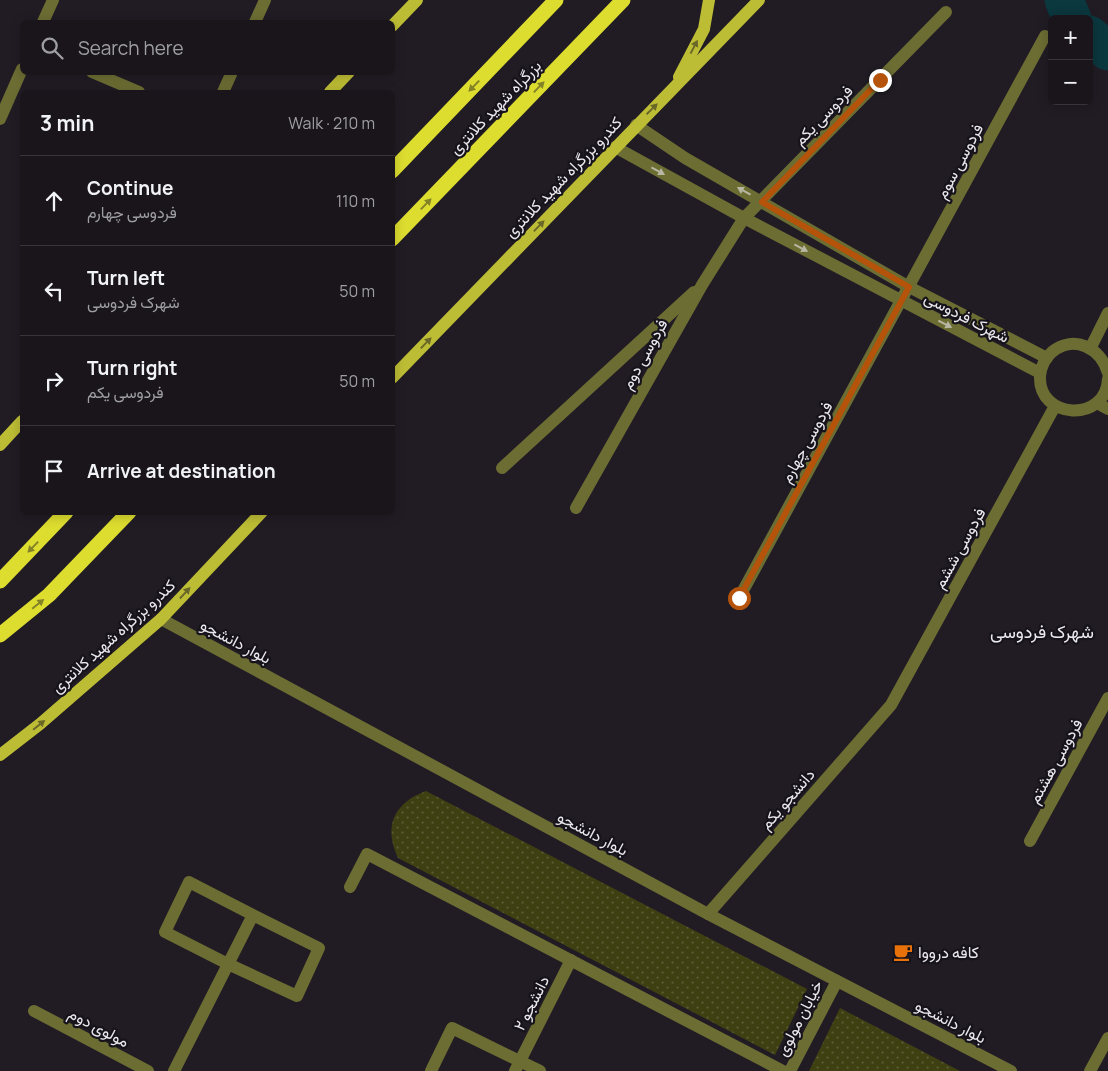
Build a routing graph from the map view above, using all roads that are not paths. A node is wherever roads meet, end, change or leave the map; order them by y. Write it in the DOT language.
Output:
graph roads {
  1 [pos="53,0"];
  2 [pos="265,0"];
  3 [pos="417,0"];
  4 [pos="556,0"];
  5 [pos="623,0"];
  6 [pos="708,0"];
  7 [pos="759,0"];
  8 [pos="946,12"];
  9 [pos="44,20"];
  10 [pos="256,20"];
  11 [pos="395,23"];
  12 [pos="1046,36"];
  13 [pos="20,74"];
  14 [pos="99,75"];
  15 [pos="231,75"];
  16 [pos="346,75"];
  17 [pos="134,90"];
  18 [pos="224,90"];
  19 [pos="332,90"];
  20 [pos="672,90"];
  21 [pos="0,119"];
  22 [pos="636,125"];
  23 [pos="615,147"];
  24 [pos="395,168"];
  25 [pos="762,202"];
  26 [pos="744,218"];
  27 [pos="395,236"];
  28 [pos="702,285"];
  29 [pos="909,287"];
  30 [pos="902,301"];
  31 [pos="1108,313"];
  32 [pos="1091,347"];
  33 [pos="1047,358"];
  34 [pos="1040,373"];
  35 [pos="1108,373"];
  36 [pos="395,375"];
  37 [pos="1108,379"];
  38 [pos="1104,401"];
  39 [pos="1055,406"];
  40 [pos="20,423"];
  41 [pos="0,445"];
  42 [pos="502,468"];
  43 [pos="576,508"];
  44 [pos="63,515"];
  45 [pos="126,515"];
  46 [pos="259,515"];
  47 [pos="0,581"];
  48 [pos="739,598"];
  49 [pos="161,619"];
  50 [pos="0,635"];
  51 [pos="1108,698"];
  52 [pos="891,705"];
  53 [pos="0,755"];
  54 [pos="1030,841"];
  55 [pos="350,886"];
  56 [pos="708,914"];
  57 [pos="252,915"];
  58 [pos="571,960"];
  59 [pos="228,964"];
  60 [pos="837,981"];
  61 [pos="34,1011"];
  62 [pos="1108,1038"];
  63 [pos="517,1066"];
  64 [pos="148,1071"];
  65 [pos="174,1071"];
  66 [pos="431,1071"];
  67 [pos="540,1071"];
  68 [pos="783,1071"];
  69 [pos="790,1071"];
  70 [pos="1011,1071"];
  71 [pos="1090,1071"];
  1 -- 9 [label="street"];
  2 -- 10 [label="street"];
  3 -- 11 [label="main road"];
  4 -- 24 [label="highway, بزرگراه شهید کلانتری, one-way"];
  27 -- 5 [label="highway, بزرگراه شهید کلانتری, one-way"];
  20 -- 6 [label="main road, one-way"];
  7 -- 20 [label="main road, کندرو بزرگراه شهید کلانتری"];
  8 -- 25 [label="street, فردوسی یکم"];
  12 -- 29 [label="street, فردوسی سوم"];
  13 -- 21 [label="street"];
  14 -- 17 [label="street"];
  15 -- 18 [label="street"];
  16 -- 19 [label="main road"];
  22 -- 20 [label="main road, کندرو بزرگراه شهید کلانتری, one-way"];
  22 -- 23 [label="main road, کندرو بزرگراه شهید کلانتری"];
  25 -- 22 [label="street, شهرک فردوسی, one-way"];
  23 -- 26 [label="street, شهرک فردوسی, one-way"];
  36 -- 23 [label="main road, کندرو بزرگراه شهید کلانتری, one-way"];
  25 -- 26 [label="street, فردوسی یکم"];
  25 -- 29 [label="street, شهرک فردوسی"];
  26 -- 28 [label="street, فردوسی دوم"];
  26 -- 30 [label="street, شهرک فردوسی, one-way"];
  28 -- 42 [label="street"];
  28 -- 43 [label="street, فردوسی دوم"];
  29 -- 30 [label="street, فردوسی سوم"];
  29 -- 33 [label="street, شهرک فردوسی"];
  30 -- 34 [label="street, شهرک فردوسی, one-way"];
  30 -- 48 [label="street, فردوسی چهارم"];
  31 -- 32 [label="street"];
  32 -- 33 [label="street"];
  32 -- 35 [label="street"];
  33 -- 34 [label="street"];
  34 -- 39 [label="street"];
  37 -- 38 [label="street"];
  38 -- 39 [label="street"];
  39 -- 52 [label="street, فردوسی ششم"];
  40 -- 41 [label="main road"];
  44 -- 47 [label="highway, one-way"];
  50 -- 45 [label="highway, one-way"];
  49 -- 46 [label="main road, کندرو بزرگراه شهید کلانتری, one-way"];
  53 -- 49 [label="main road, کندرو بزرگراه شهید کلانتری, one-way"];
  49 -- 56 [label="street, بلوار دانشجو"];
  51 -- 54 [label="street, فردوسی هشتم"];
  52 -- 56 [label="street, دانشجو یکم"];
  55 -- 58 [label="street"];
  56 -- 60 [label="street, بلوار دانشجو"];
  57 -- 59 [label="street"];
  57 -- 59 [label="street"];
  57 -- 59 [label="street"];
  58 -- 63 [label="street, ۲ دانشجو"];
  58 -- 68 [label="street"];
  59 -- 65 [label="street"];
  60 -- 69 [label="street, خیابان مولوی"];
  60 -- 70 [label="street, بلوار دانشجو"];
  61 -- 64 [label="street, مولوی دوم"];
  62 -- 71 [label="street"];
  63 -- 66 [label="street"];
  63 -- 67 [label="street"];
}
